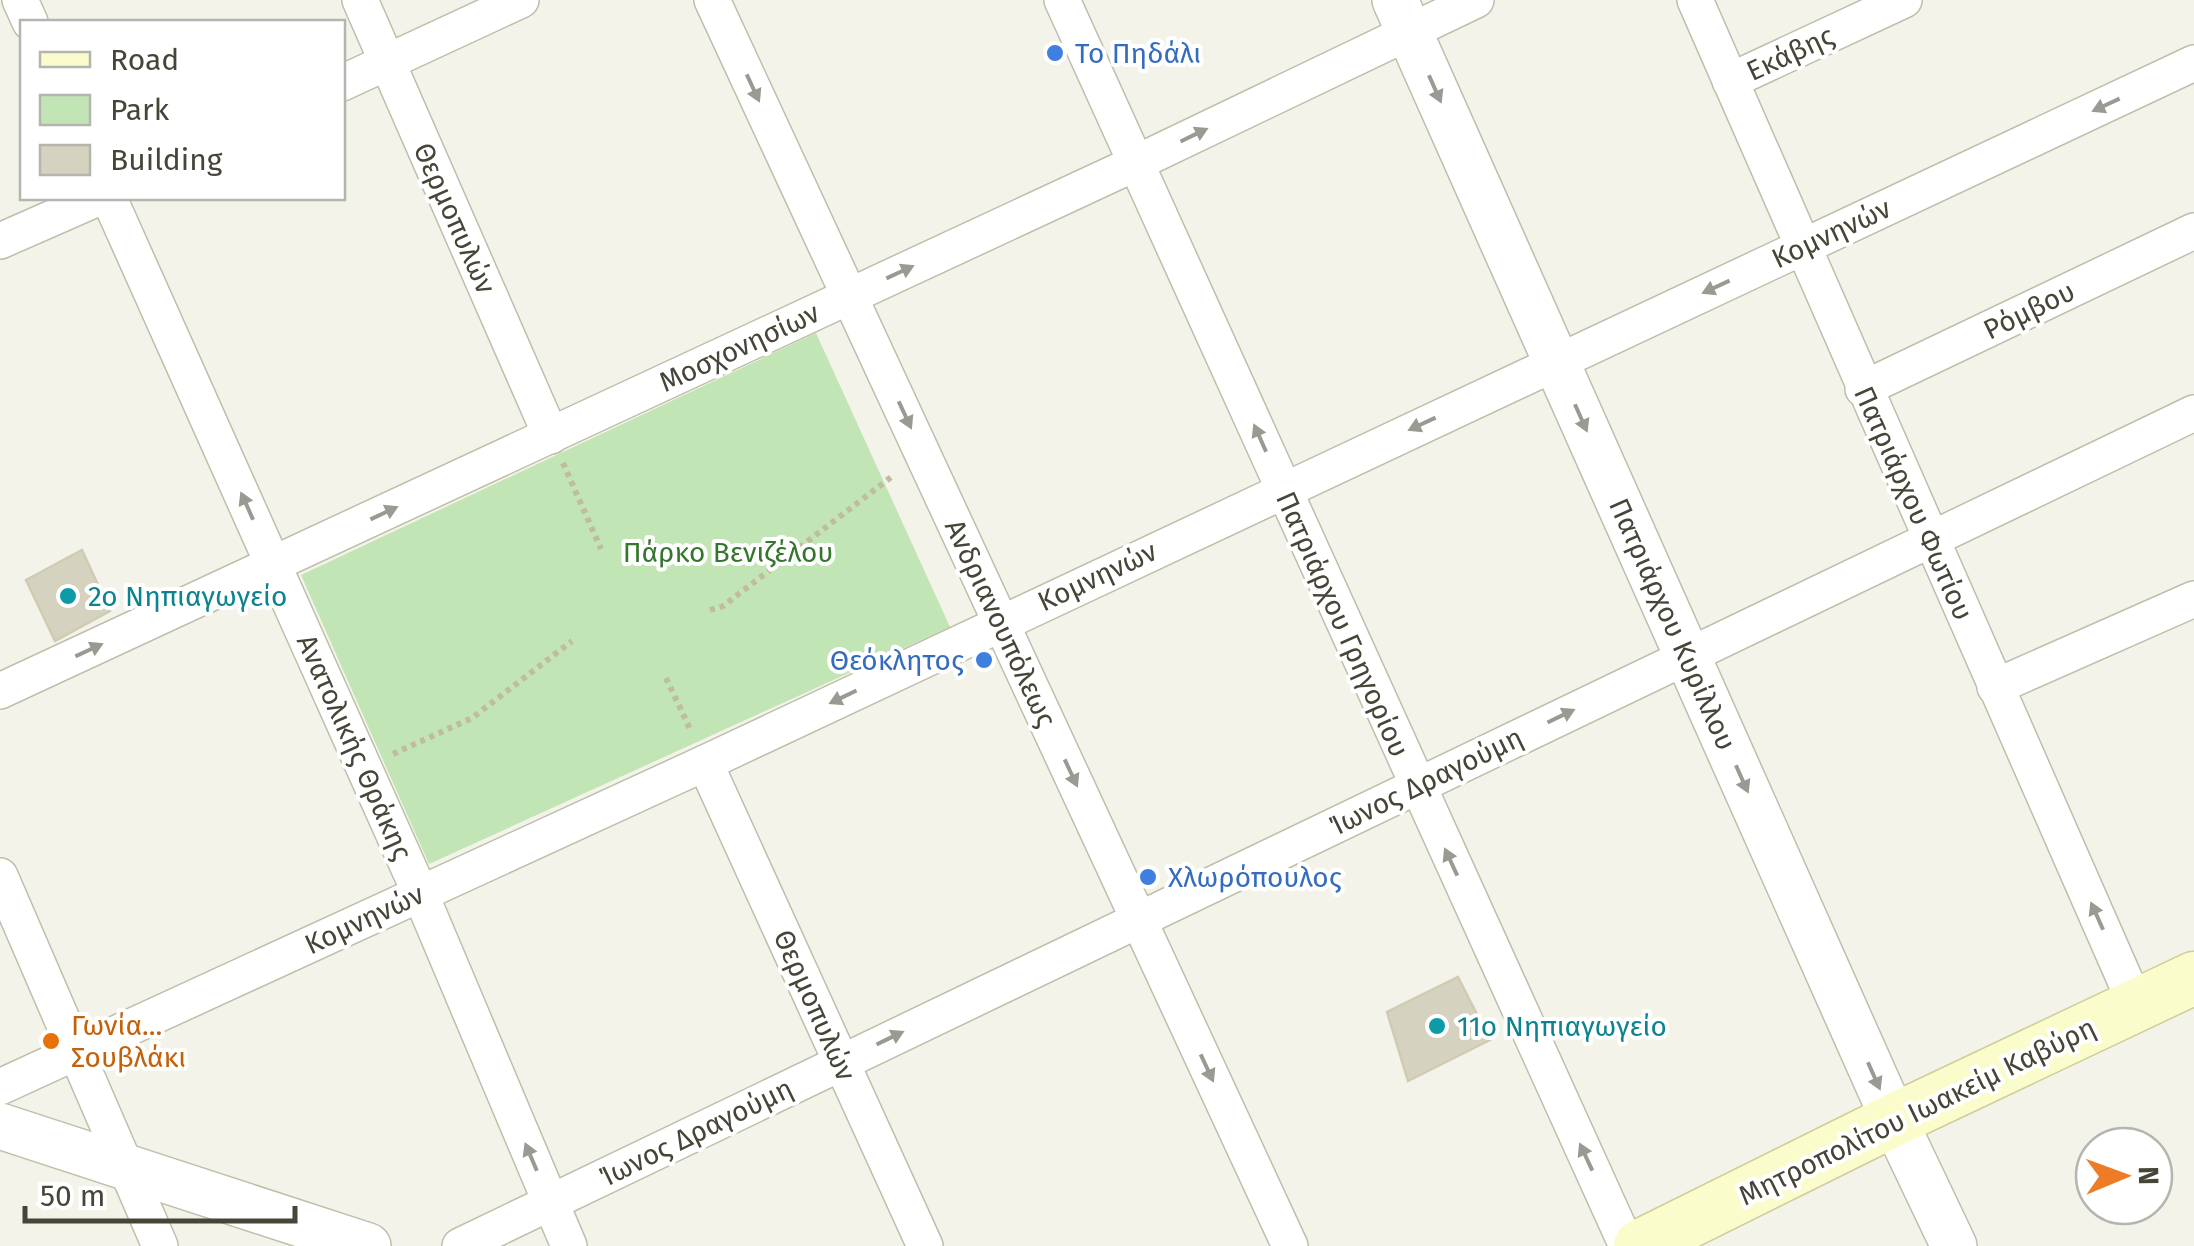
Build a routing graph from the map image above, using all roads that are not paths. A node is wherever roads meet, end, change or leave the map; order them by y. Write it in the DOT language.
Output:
graph roads {
  1 [pos="360,0"];
  2 [pos="521,0"];
  3 [pos="712,0"];
  4 [pos="1062,0"];
  5 [pos="1476,0"];
  6 [pos="1695,0"];
  7 [pos="1904,0"];
  8 [pos="1402,16"];
  9 [pos="387,63"];
  10 [pos="2194,64"];
  11 [pos="1730,81"];
  12 [pos="345,83"];
  13 [pos="1136,162"];
  14 [pos="93,200"];
  15 [pos="110,200"];
  16 [pos="2194,231"];
  17 [pos="0,241"];
  18 [pos="1802,248"];
  19 [pos="849,295"];
  20 [pos="1556,362"];
  21 [pos="1864,389"];
  22 [pos="2194,413"];
  23 [pos="551,436"];
  24 [pos="1283,489"];
  25 [pos="1930,540"];
  26 [pos="274,564"];
  27 [pos="2194,599"];
  28 [pos="1000,622"];
  29 [pos="1687,656"];
  30 [pos="1995,687"];
  31 [pos="0,691"];
  32 [pos="705,763"];
  33 [pos="1416,785"];
  34 [pos="0,876"];
  35 [pos="420,892"];
  36 [pos="1138,919"];
  37 [pos="2194,978"];
  38 [pos="2136,1005"];
  39 [pos="76,1052"];
  40 [pos="841,1062"];
  41 [pos="0,1087"];
  42 [pos="1894,1120"];
  43 [pos="0,1126"];
  44 [pos="126,1168"];
  45 [pos="550,1202"];
  46 [pos="160,1246"];
  47 [pos="368,1246"];
  48 [pos="460,1246"];
  49 [pos="570,1246"];
  50 [pos="925,1246"];
  51 [pos="1290,1246"];
  52 [pos="1627,1246"];
  53 [pos="1640,1246"];
  54 [pos="1954,1246"];
  1 -- 9 [label="street, Θερμοπυλών"];
  2 -- 9 [label="street"];
  3 -- 19 [label="street, Ανδριανουπόλεως, one-way"];
  4 -- 13 [label="street, Πατριάρχου Γρηγορίου"];
  5 -- 8 [label="street, Μοσχονησίων"];
  6 -- 11 [label="street, Πατριάρχου Φωτίου"];
  7 -- 11 [label="street, Εκάβης"];
  13 -- 8 [label="street, Μοσχονησίων, one-way"];
  8 -- 20 [label="street, Πατριάρχου Κυρίλλου, one-way"];
  9 -- 12 [label="street"];
  9 -- 23 [label="street, Θερμοπυλών"];
  10 -- 18 [label="street, Κομνηνών, one-way"];
  11 -- 18 [label="street, Πατριάρχου Φωτίου"];
  19 -- 13 [label="street, Μοσχονησίων, one-way"];
  24 -- 13 [label="street, Πατριάρχου Γρηγορίου, one-way"];
  14 -- 17 [label="street"];
  26 -- 15 [label="street, Ανατολικής Θράκης, one-way"];
  16 -- 21 [label="street, Ρόμβου"];
  18 -- 20 [label="street, Κομνηνών, one-way"];
  18 -- 21 [label="street, Πατριάρχου Φωτίου"];
  19 -- 23 [label="street, Μοσχονησίων"];
  19 -- 28 [label="street, Ανδριανουπόλεως, one-way"];
  20 -- 24 [label="street, Κομνηνών, one-way"];
  20 -- 29 [label="street, Πατριάρχου Κυρίλλου, one-way"];
  21 -- 25 [label="street, Πατριάρχου Φωτίου"];
  22 -- 25 [label="street, Ίωνος Δραγούμη"];
  26 -- 23 [label="street, Μοσχονησίων, one-way"];
  24 -- 28 [label="street, Κομνηνών"];
  24 -- 33 [label="street, Πατριάρχου Γρηγορίου"];
  25 -- 29 [label="street, Ίωνος Δραγούμη"];
  25 -- 30 [label="street, Πατριάρχου Φωτίου"];
  31 -- 26 [label="street, Μοσχονησίων, one-way"];
  26 -- 35 [label="street, Ανατολικής Θράκης"];
  27 -- 30 [label="street"];
  28 -- 32 [label="street, Κομνηνών, one-way"];
  28 -- 36 [label="street, Ανδριανουπόλεως, one-way"];
  33 -- 29 [label="street, Ίωνος Δραγούμη, one-way"];
  29 -- 42 [label="street, Πατριάρχου Κυρίλλου, one-way"];
  38 -- 30 [label="street, Πατριάρχου Φωτίου, one-way"];
  32 -- 35 [label="street, Κομνηνών"];
  32 -- 40 [label="street, Θερμοπυλών"];
  33 -- 36 [label="street, Ίωνος Δραγούμη"];
  52 -- 33 [label="street, Πατριάρχου Γρηγορίου, one-way"];
  34 -- 39 [label="street"];
  35 -- 39 [label="street, Κομνηνών"];
  45 -- 35 [label="street, Ανατολικής Θράκης, one-way"];
  40 -- 36 [label="street, Ίωνος Δραγούμη, one-way"];
  36 -- 51 [label="street, Ανδριανουπόλεως, one-way"];
  37 -- 38 [label="main road, Μητροπολίτου Ιωακείμ Καβύρη"];
  38 -- 42 [label="main road, Μητροπολίτου Ιωακείμ Καβύρη"];
  39 -- 41 [label="street, Κομνηνών"];
  39 -- 44 [label="street"];
  40 -- 45 [label="street, Ίωνος Δραγούμη"];
  40 -- 50 [label="street, Θερμοπυλών"];
  42 -- 53 [label="main road, Μητροπολίτου Ιωακείμ Καβύρη"];
  42 -- 54 [label="street, Πατριάρχου Κυρίλλου"];
  43 -- 44 [label="street"];
  44 -- 46 [label="street"];
  44 -- 47 [label="street"];
  45 -- 48 [label="street, Ίωνος Δραγούμη"];
  45 -- 49 [label="street, Ανατολικής Θράκης"];
}
